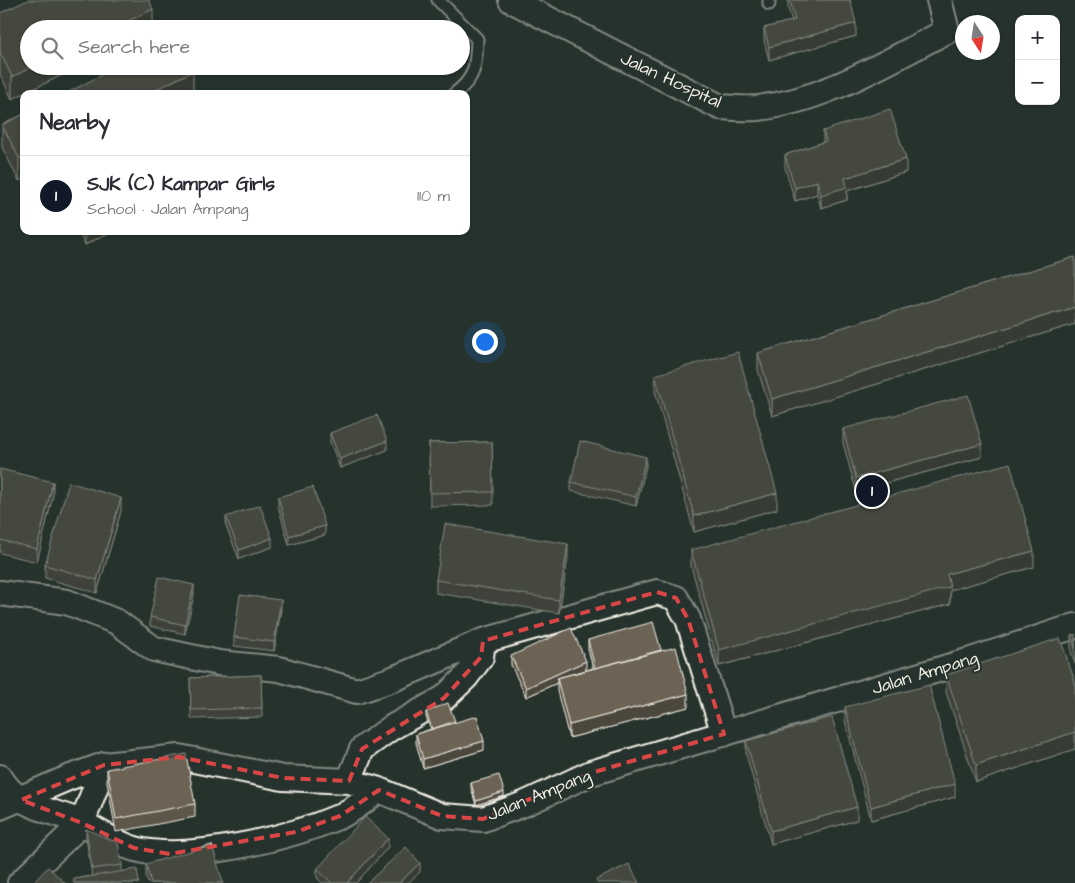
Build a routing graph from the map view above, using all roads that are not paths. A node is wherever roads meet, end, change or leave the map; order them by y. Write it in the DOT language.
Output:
graph roads {
  1 [pos="438,0"];
  2 [pos="511,0"];
  3 [pos="939,0"];
  4 [pos="458,20"];
  5 [pos="470,32"];
  6 [pos="459,90"];
  7 [pos="0,594"];
  8 [pos="1075,626"];
  9 [pos="482,641"];
  10 [pos="724,734"];
  11 [pos="104,765"];
  12 [pos="0,777"];
  13 [pos="349,781"];
  14 [pos="379,790"];
  15 [pos="10,804"];
  16 [pos="82,823"];
  17 [pos="20,883"];
  1 -- 4 [label="lane"];
  2 -- 3 [label="street, Jalan Hospital"];
  5 -- 6 [label="lane"];
  7 -- 9 [label="street"];
  8 -- 10 [label="street, Jalan Ampang"];
  9 -- 10 [label="street"];
  9 -- 13 [label="street"];
  10 -- 14 [label="street, Jalan Ampang"];
  11 -- 13 [label="street, Jalan Ampang"];
  11 -- 15 [label="street, Jalan Ampang"];
  11 -- 16 [label="street"];
  12 -- 15 [label="street"];
  13 -- 14 [label="street, Jalan Ampang"];
  14 -- 16 [label="street"];
  15 -- 16 [label="street"];
  16 -- 17 [label="street"];
}
